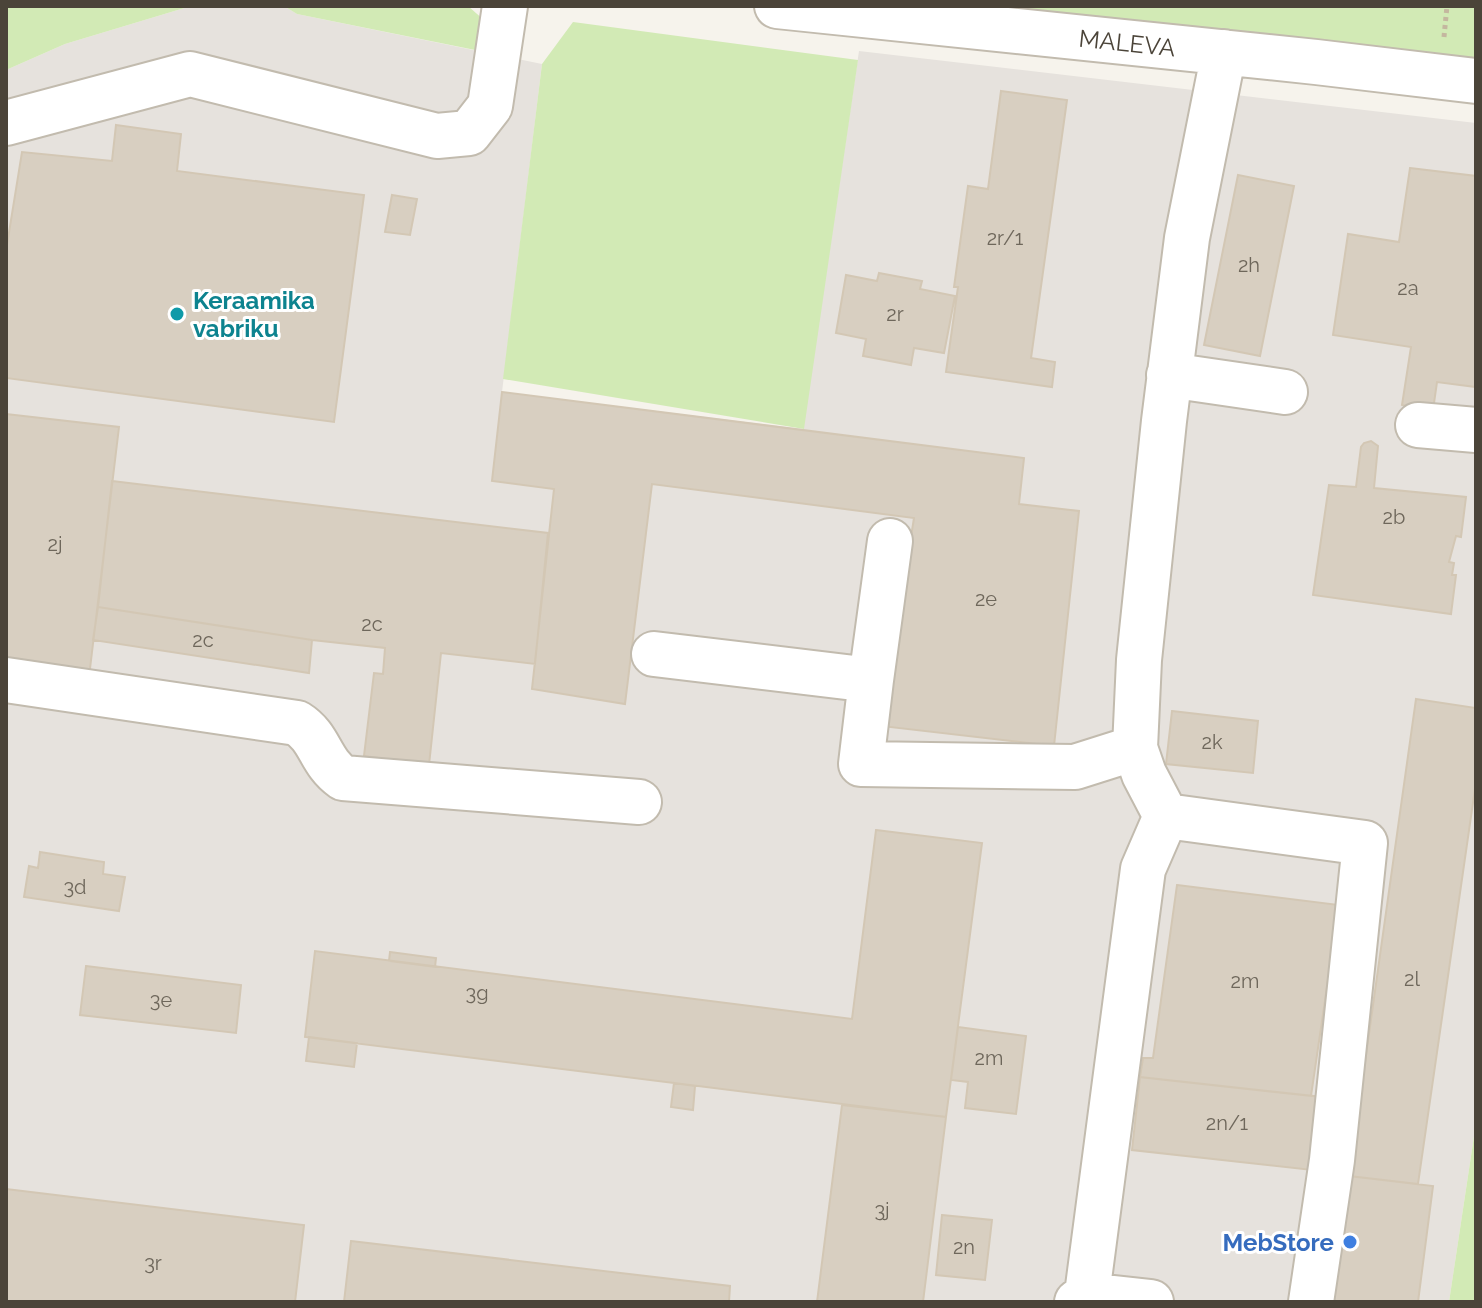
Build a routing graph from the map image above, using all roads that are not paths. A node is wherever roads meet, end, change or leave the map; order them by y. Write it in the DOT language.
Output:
graph roads {
  1 [pos="505,6"];
  2 [pos="777,6"];
  3 [pos="1224,52"];
  4 [pos="1476,81"];
  5 [pos="6,123"];
  6 [pos="1169,375"];
  7 [pos="1285,392"];
  8 [pos="1418,425"];
  9 [pos="1476,430"];
  10 [pos="890,541"];
  11 [pos="654,654"];
  12 [pos="6,680"];
  13 [pos="871,680"];
  14 [pos="1135,748"];
  15 [pos="639,802"];
  16 [pos="1166,816"];
  17 [pos="1083,1300"];
  18 [pos="1151,1302"];
  19 [pos="1311,1302"];
  1 -- 5 [label="street"];
  2 -- 3 [label="street, MALEVA"];
  3 -- 4 [label="street, MALEVA"];
  3 -- 6 [label="street"];
  6 -- 7 [label="street"];
  6 -- 14 [label="street"];
  8 -- 9 [label="street"];
  10 -- 13 [label="street"];
  11 -- 13 [label="street"];
  12 -- 15 [label="street"];
  13 -- 14 [label="street"];
  14 -- 16 [label="street"];
  16 -- 17 [label="street"];
  16 -- 19 [label="street"];
  17 -- 18 [label="street"];
}
